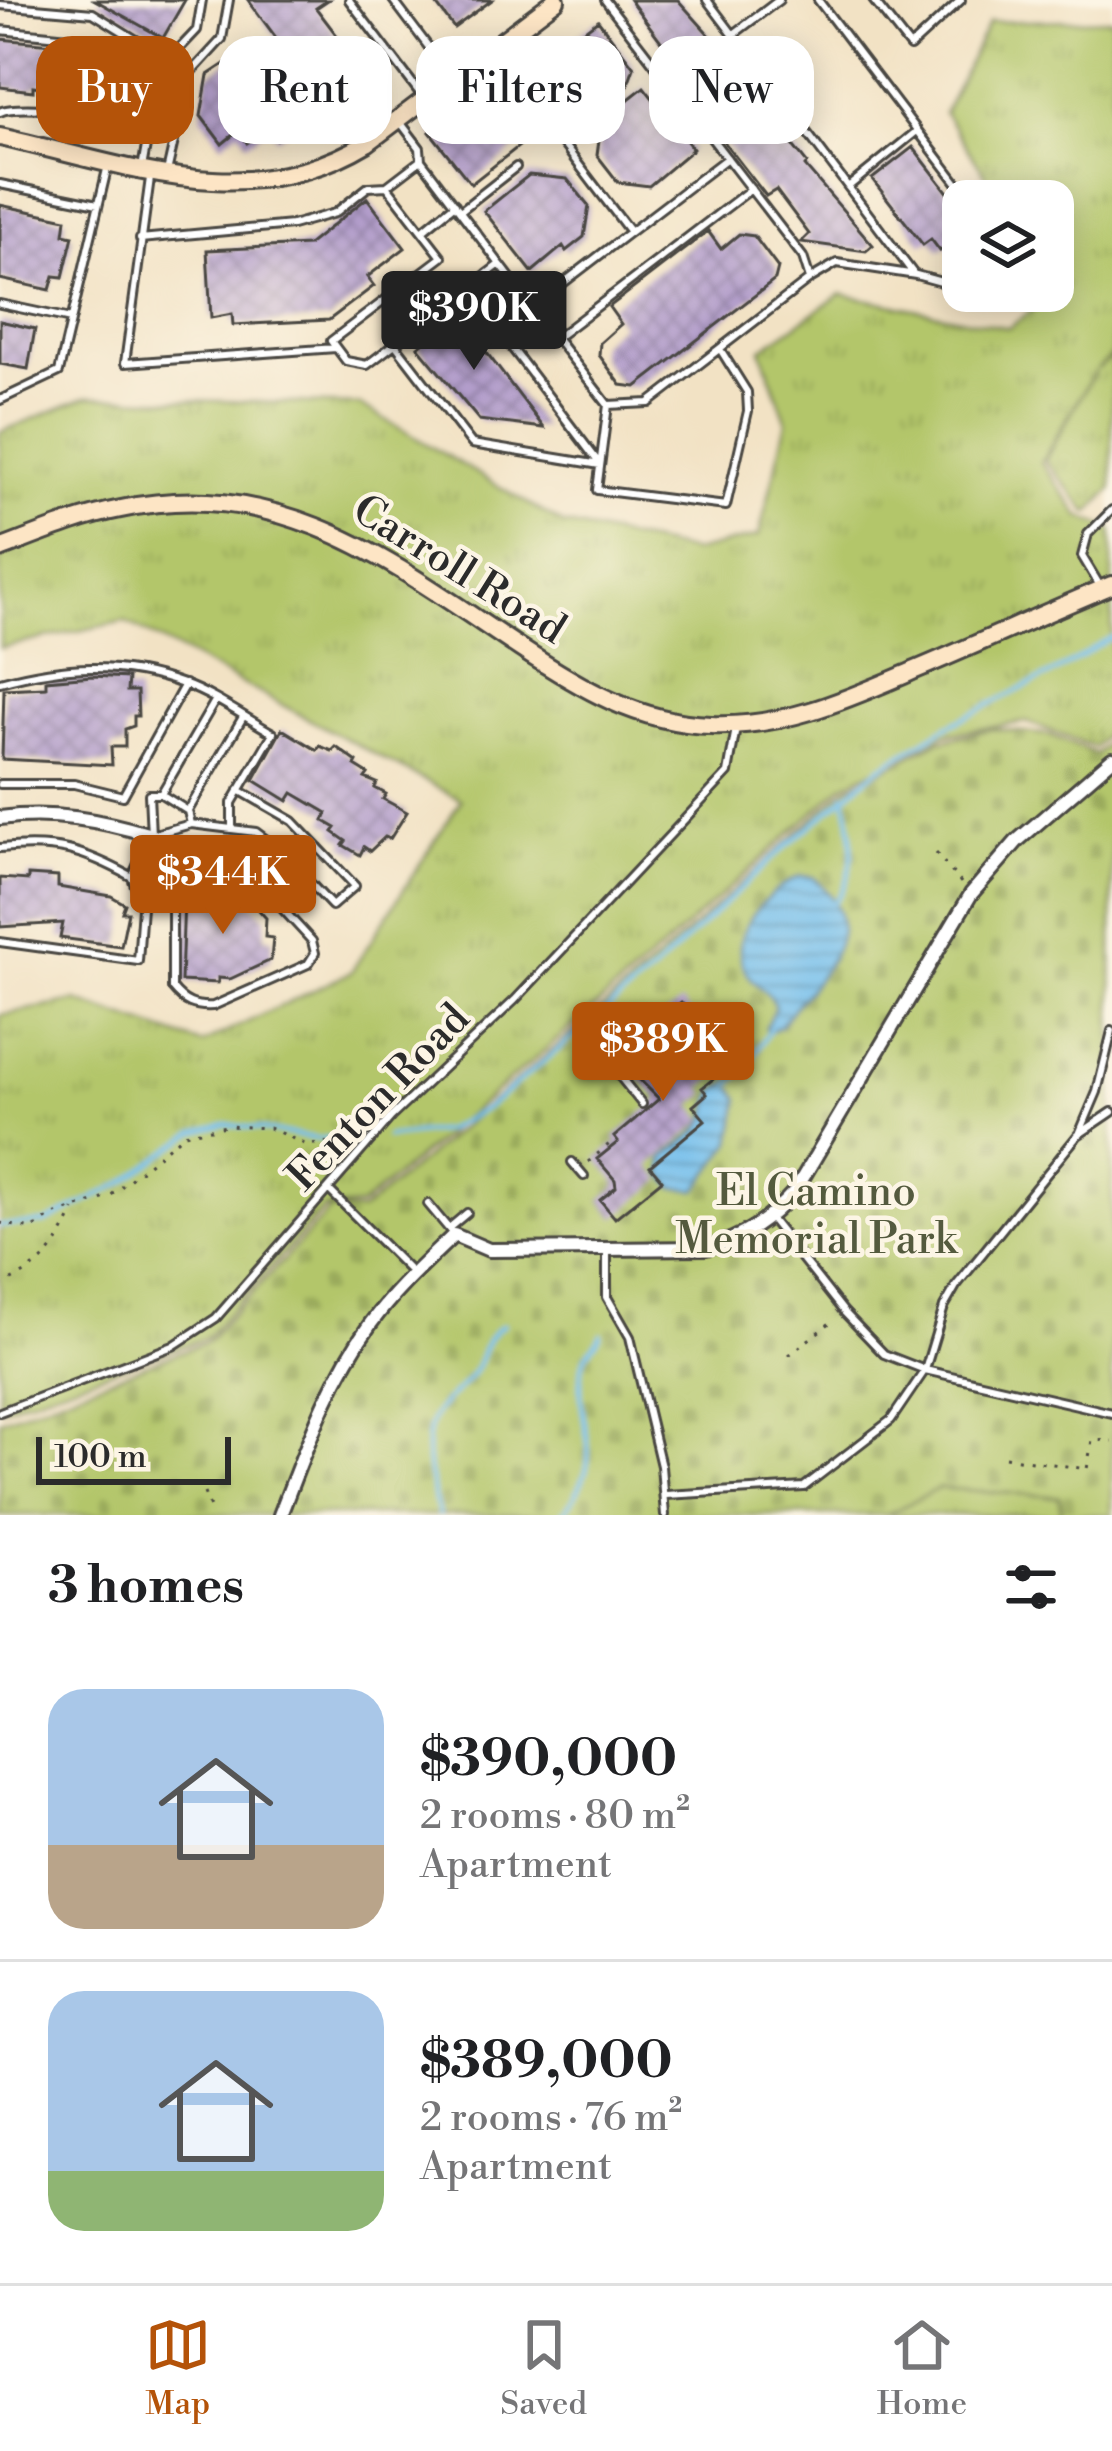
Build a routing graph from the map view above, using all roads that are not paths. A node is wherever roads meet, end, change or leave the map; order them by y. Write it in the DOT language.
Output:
graph roads {
  1 [pos="202,0"];
  2 [pos="229,0"];
  3 [pos="349,0"];
  4 [pos="393,0"];
  5 [pos="556,0"];
  6 [pos="605,0"];
  7 [pos="707,0"];
  8 [pos="779,0"];
  9 [pos="818,0"];
  10 [pos="873,0"];
  11 [pos="961,0"];
  12 [pos="0,5"];
  13 [pos="0,30"];
  14 [pos="733,35"];
  15 [pos="61,36"];
  16 [pos="129,36"];
  17 [pos="191,36"];
  18 [pos="420,36"];
  19 [pos="509,36"];
  20 [pos="416,87"];
  21 [pos="416,106"];
  22 [pos="36,108"];
  23 [pos="0,112"];
  24 [pos="398,119"];
  25 [pos="917,131"];
  26 [pos="0,137"];
  27 [pos="152,144"];
  28 [pos="563,144"];
  29 [pos="727,158"];
  30 [pos="422,160"];
  31 [pos="108,161"];
  32 [pos="516,167"];
  33 [pos="153,170"];
  34 [pos="955,180"];
  35 [pos="0,184"];
  36 [pos="387,186"];
  37 [pos="848,187"];
  38 [pos="751,189"];
  39 [pos="98,204"];
  40 [pos="457,207"];
  41 [pos="422,231"];
  42 [pos="630,232"];
  43 [pos="140,239"];
  44 [pos="500,264"];
  45 [pos="916,275"];
  46 [pos="811,279"];
  47 [pos="942,282"];
  48 [pos="467,289"];
  49 [pos="0,304"];
  50 [pos="532,307"];
  51 [pos="71,319"];
  52 [pos="556,338"];
  53 [pos="395,344"];
  54 [pos="336,348"];
  55 [pos="720,349"];
  56 [pos="0,400"];
  57 [pos="608,406"];
  58 [pos="601,465"];
  59 [pos="1112,510"];
  60 [pos="0,549"];
  61 [pos="1107,587"];
  62 [pos="0,682"];
  63 [pos="185,684"];
  64 [pos="215,701"];
  65 [pos="243,717"];
  66 [pos="735,732"];
  67 [pos="1112,759"];
  68 [pos="130,783"];
  69 [pos="0,784"];
  70 [pos="239,790"];
  71 [pos="149,794"];
  72 [pos="161,794"];
  73 [pos="188,811"];
  74 [pos="0,818"];
  75 [pos="190,824"];
  76 [pos="232,829"];
  77 [pos="151,836"];
  78 [pos="0,848"];
  79 [pos="178,867"];
  80 [pos="132,877"];
  81 [pos="0,942"];
  82 [pos="1112,1031"];
  83 [pos="605,1058"];
  84 [pos="642,1104"];
  85 [pos="1112,1112"];
  86 [pos="1078,1135"];
  87 [pos="572,1162"];
  88 [pos="581,1173"];
  89 [pos="329,1190"];
  90 [pos="428,1204"];
  91 [pos="466,1213"];
  92 [pos="769,1217"];
  93 [pos="452,1232"];
  94 [pos="608,1248"];
  95 [pos="413,1274"];
  96 [pos="925,1370"];
  97 [pos="0,1412"];
  98 [pos="1112,1413"];
  99 [pos="666,1496"];
  100 [pos="280,1515"];
  101 [pos="665,1515"];
  1 -- 17 [label="lane"];
  2 -- 33 [label="lane"];
  3 -- 20 [label="lane"];
  4 -- 18 [label="lane"];
  5 -- 19 [label="main road"];
  6 -- 29 [label="lane"];
  7 -- 14 [label="lane"];
  8 -- 14 [label="lane"];
  9 -- 25 [label="lane"];
  10 -- 11 [label="lane"];
  12 -- 16 [label="lane"];
  13 -- 15 [label="lane"];
  14 -- 37 [label="lane"];
  21 -- 24 [label="main road"];
  22 -- 23 [label="lane"];
  24 -- 30 [label="lane"];
  24 -- 33 [label="main road"];
  25 -- 34 [label="lane"];
  25 -- 37 [label="lane"];
  26 -- 31 [label="main road"];
  27 -- 33 [label="lane"];
  28 -- 42 [label="lane"];
  29 -- 38 [label="lane"];
  29 -- 42 [label="lane"];
  30 -- 36 [label="lane"];
  30 -- 40 [label="lane"];
  31 -- 33 [label="main road"];
  31 -- 39 [label="lane"];
  32 -- 40 [label="lane"];
  33 -- 43 [label="lane"];
  35 -- 39 [label="lane"];
  36 -- 41 [label="lane"];
  36 -- 43 [label="lane"];
  37 -- 45 [label="lane"];
  38 -- 46 [label="lane"];
  38 -- 52 [label="lane"];
  39 -- 51 [label="lane"];
  40 -- 41 [label="lane"];
  40 -- 44 [label="lane"];
  41 -- 54 [label="lane"];
  42 -- 50 [label="lane"];
  43 -- 54 [label="lane"];
  44 -- 48 [label="lane"];
  44 -- 50 [label="lane"];
  45 -- 46 [label="lane"];
  45 -- 47 [label="lane"];
  46 -- 55 [label="lane"];
  48 -- 53 [label="lane"];
  48 -- 58 [label="lane"];
  49 -- 51 [label="lane"];
  50 -- 52 [label="lane"];
  51 -- 56 [label="lane"];
  52 -- 57 [label="lane"];
  53 -- 54 [label="lane"];
  53 -- 58 [label="lane"];
  55 -- 57 [label="lane"];
  55 -- 58 [label="lane"];
  57 -- 58 [label="lane"];
  59 -- 61 [label="lane"];
  60 -- 66 [label="main road, Carroll Road"];
  61 -- 66 [label="main road, Carroll Road"];
  62 -- 63 [label="lane"];
  63 -- 64 [label="lane"];
  63 -- 68 [label="lane"];
  64 -- 65 [label="lane"];
  64 -- 72 [label="lane"];
  65 -- 70 [label="lane"];
  65 -- 73 [label="lane"];
  66 -- 89 [label="lane, Fenton Road"];
  67 -- 92 [label="street"];
  68 -- 69 [label="lane"];
  68 -- 71 [label="lane"];
  70 -- 76 [label="lane"];
  70 -- 76 [label="lane"];
  71 -- 72 [label="lane"];
  71 -- 77 [label="lane"];
  72 -- 73 [label="lane"];
  73 -- 75 [label="lane"];
  74 -- 77 [label="street"];
  75 -- 76 [label="lane"];
  75 -- 77 [label="lane"];
  77 -- 79 [label="lane"];
  77 -- 80 [label="lane"];
  78 -- 80 [label="lane"];
  79 -- 79 [label="lane"];
  80 -- 81 [label="lane"];
  82 -- 86 [label="lane"];
  83 -- 84 [label="lane"];
  85 -- 86 [label="lane"];
  86 -- 96 [label="lane"];
  87 -- 88 [label="lane"];
  89 -- 95 [label="lane"];
  89 -- 97 [label="lane, Fenton Road"];
  90 -- 93 [label="lane"];
  91 -- 93 [label="lane"];
  92 -- 94 [label="street"];
  92 -- 96 [label="lane"];
  93 -- 94 [label="street"];
  93 -- 95 [label="street"];
  94 -- 99 [label="lane"];
  95 -- 100 [label="street"];
  96 -- 98 [label="lane"];
  96 -- 99 [label="lane"];
  99 -- 101 [label="lane"];
}
